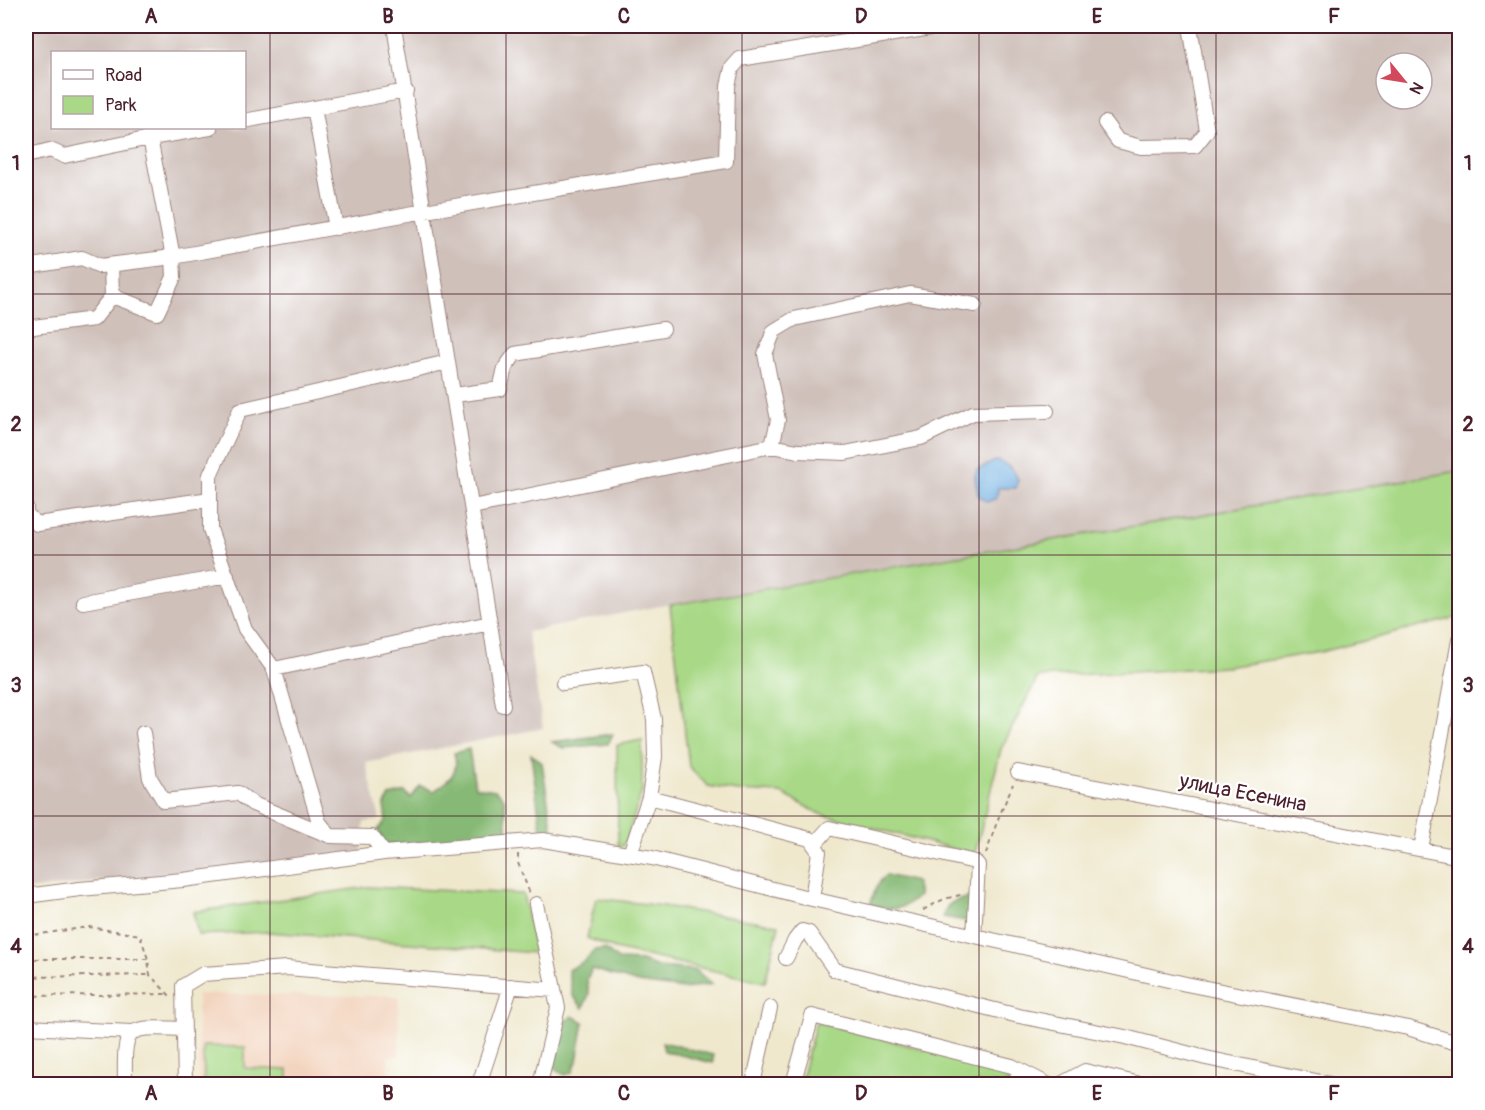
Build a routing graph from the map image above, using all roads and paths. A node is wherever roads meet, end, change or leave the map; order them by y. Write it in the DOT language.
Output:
graph roads {
  1 [pos="394,26"];
  2 [pos="943,26"];
  3 [pos="1190,26"];
  4 [pos="863,32"];
  5 [pos="405,91"];
  6 [pos="314,108"];
  7 [pos="246,121"];
  8 [pos="1105,123"];
  9 [pos="204,129"];
  10 [pos="150,138"];
  11 [pos="26,156"];
  12 [pos="425,211"];
  13 [pos="336,228"];
  14 [pos="173,257"];
  15 [pos="111,265"];
  16 [pos="26,267"];
  17 [pos="112,296"];
  18 [pos="975,305"];
  19 [pos="26,328"];
  20 [pos="663,329"];
  21 [pos="448,362"];
  22 [pos="454,395"];
  23 [pos="1047,411"];
  24 [pos="772,446"];
  25 [pos="210,499"];
  26 [pos="26,507"];
  27 [pos="471,507"];
  28 [pos="226,576"];
  29 [pos="83,602"];
  30 [pos="490,623"];
  31 [pos="1459,640"];
  32 [pos="274,669"];
  33 [pos="563,683"];
  34 [pos="503,705"];
  35 [pos="142,733"];
  36 [pos="1018,772"];
  37 [pos="649,797"];
  38 [pos="330,836"];
  39 [pos="518,842"];
  40 [pos="814,845"];
  41 [pos="1420,849"];
  42 [pos="384,853"];
  43 [pos="630,854"];
  44 [pos="1460,857"];
  45 [pos="978,883"];
  46 [pos="26,896"];
  47 [pos="812,899"];
  48 [pos="536,904"];
  49 [pos="918,914"];
  50 [pos="26,936"];
  51 [pos="974,936"];
  52 [pos="786,958"];
  53 [pos="26,959"];
  54 [pos="148,959"];
  55 [pos="150,975"];
  56 [pos="26,977"];
  57 [pos="511,986"];
  58 [pos="554,990"];
  59 [pos="168,994"];
  60 [pos="26,996"];
  61 [pos="175,1001"];
  62 [pos="770,1008"];
  63 [pos="26,1027"];
  64 [pos="184,1029"];
  65 [pos="132,1032"];
  66 [pos="1460,1044"];
  67 [pos="1019,1070"];
  68 [pos="125,1084"];
  69 [pos="185,1084"];
  70 [pos="479,1084"];
  71 [pos="540,1084"];
  72 [pos="753,1084"];
  73 [pos="793,1084"];
  74 [pos="1015,1084"];
  75 [pos="1047,1084"];
  76 [pos="1062,1084"];
  77 [pos="1140,1084"];
  78 [pos="1330,1084"];
  1 -- 5 [label="street"];
  2 -- 4 [label="street"];
  3 -- 8 [label="street"];
  4 -- 12 [label="street"];
  5 -- 6 [label="street"];
  5 -- 12 [label="street"];
  6 -- 7 [label="street"];
  6 -- 13 [label="street"];
  9 -- 10 [label="street"];
  10 -- 11 [label="street"];
  10 -- 14 [label="street"];
  12 -- 13 [label="street"];
  12 -- 21 [label="street"];
  13 -- 14 [label="street"];
  14 -- 15 [label="street"];
  14 -- 17 [label="street"];
  15 -- 16 [label="street"];
  15 -- 17 [label="street"];
  17 -- 19 [label="street"];
  18 -- 24 [label="street"];
  20 -- 22 [label="street"];
  21 -- 22 [label="street"];
  21 -- 25 [label="street"];
  22 -- 27 [label="street"];
  23 -- 24 [label="street"];
  24 -- 27 [label="street"];
  25 -- 26 [label="street"];
  25 -- 28 [label="street"];
  27 -- 30 [label="street"];
  28 -- 29 [label="street"];
  28 -- 32 [label="street"];
  30 -- 32 [label="street"];
  30 -- 34 [label="street"];
  31 -- 41 [label="street"];
  32 -- 38 [label="street"];
  33 -- 37 [label="street"];
  35 -- 38 [label="street"];
  36 -- 41 [label="street, улица Есенина"];
  36 -- 45 [label="path"];
  37 -- 40 [label="street"];
  37 -- 43 [label="street"];
  38 -- 42 [label="street"];
  39 -- 42 [label="street"];
  39 -- 43 [label="street"];
  39 -- 48 [label="path"];
  40 -- 45 [label="street"];
  40 -- 47 [label="street"];
  41 -- 44 [label="street, улица Есенина"];
  42 -- 46 [label="street"];
  43 -- 47 [label="street"];
  45 -- 49 [label="path"];
  45 -- 51 [label="street"];
  47 -- 51 [label="street"];
  48 -- 58 [label="street"];
  50 -- 54 [label="path"];
  51 -- 66 [label="street"];
  52 -- 78 [label="street"];
  53 -- 54 [label="path"];
  54 -- 55 [label="path"];
  55 -- 56 [label="path"];
  55 -- 59 [label="path"];
  57 -- 58 [label="street"];
  57 -- 64 [label="street"];
  57 -- 70 [label="street"];
  58 -- 71 [label="street"];
  59 -- 60 [label="path"];
  59 -- 61 [label="path"];
  62 -- 72 [label="street"];
  63 -- 65 [label="street"];
  64 -- 65 [label="street"];
  64 -- 69 [label="street"];
  65 -- 68 [label="street"];
  67 -- 73 [label="street"];
  67 -- 74 [label="street"];
  67 -- 75 [label="street"];
  76 -- 77 [label="street"];
}
